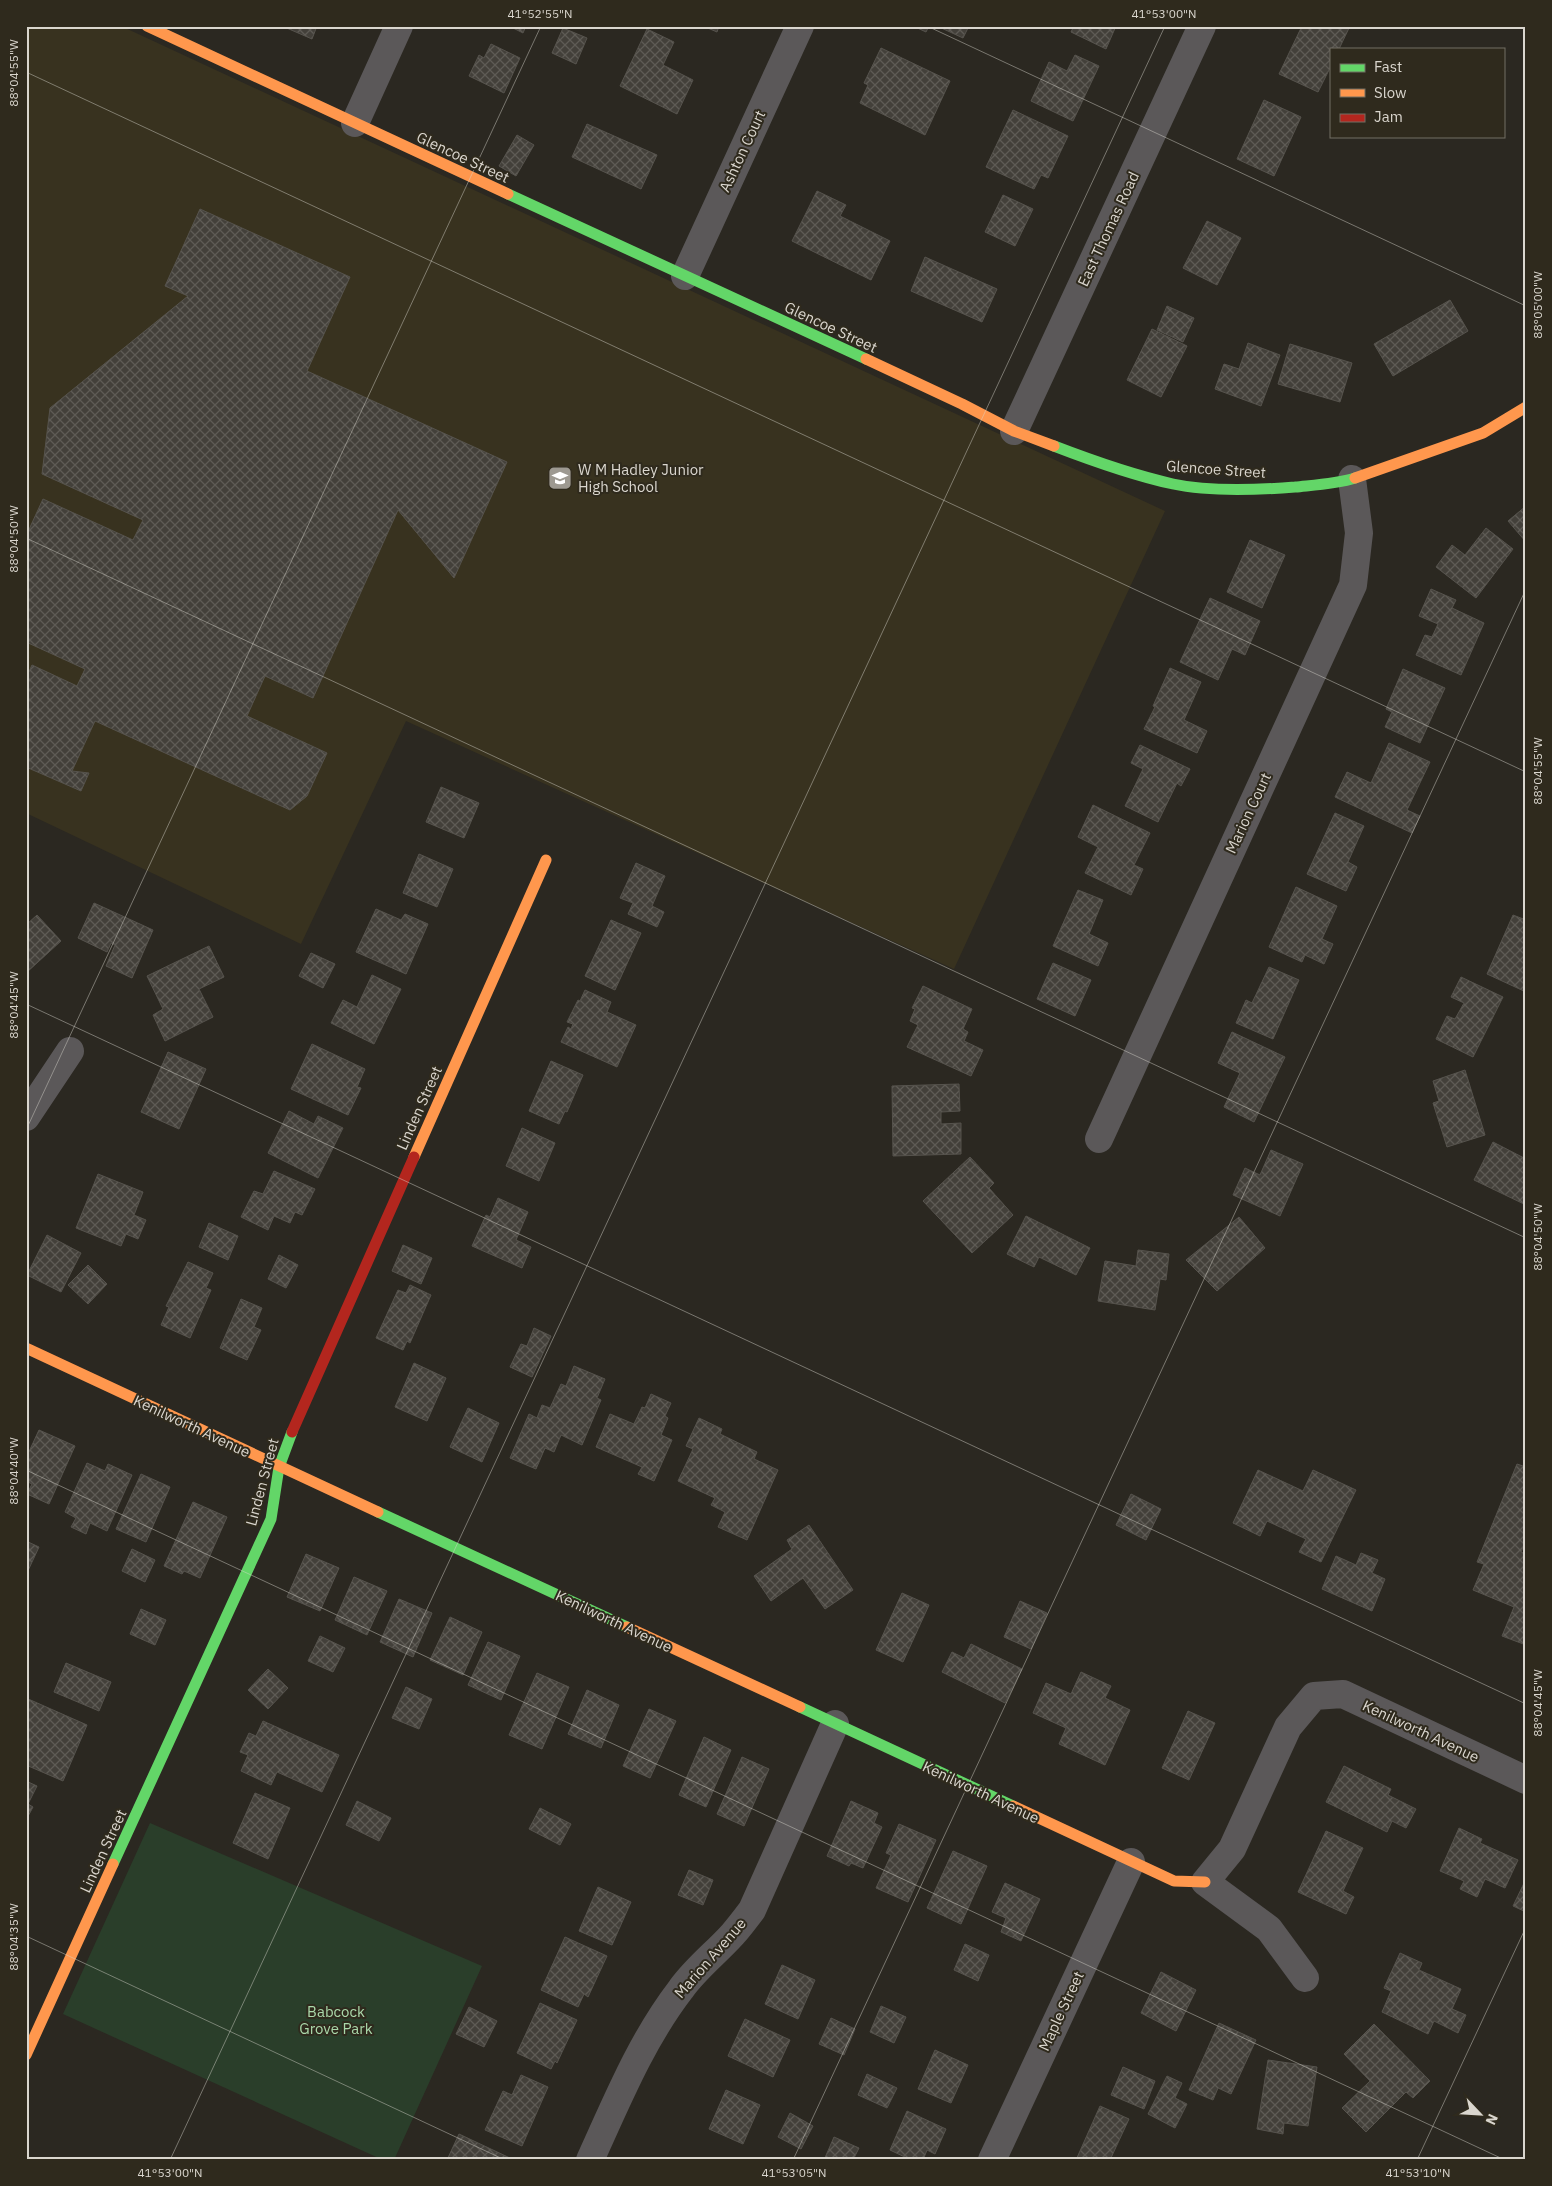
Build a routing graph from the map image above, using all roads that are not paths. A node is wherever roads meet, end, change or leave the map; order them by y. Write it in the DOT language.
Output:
graph roads {
  1 [pos="147,26"];
  2 [pos="399,26"];
  3 [pos="800,26"];
  4 [pos="1202,26"];
  5 [pos="355,123"];
  6 [pos="685,276"];
  7 [pos="1526,407"];
  8 [pos="1014,431"];
  9 [pos="1352,479"];
  10 [pos="546,860"];
  11 [pos="70,1051"];
  12 [pos="26,1116"];
  13 [pos="1099,1139"];
  14 [pos="26,1348"];
  15 [pos="279,1466"];
  16 [pos="834,1724"];
  17 [pos="1526,1780"];
  18 [pos="1131,1862"];
  19 [pos="1205,1882"];
  20 [pos="1305,1978"];
  21 [pos="26,2055"];
  22 [pos="590,2160"];
  23 [pos="992,2160"];
  1 -- 5 [label="street, Glencoe Street"];
  2 -- 5 [label="street"];
  3 -- 6 [label="street, Ashton Court"];
  4 -- 8 [label="street, East Thomas Road"];
  5 -- 6 [label="street, Glencoe Street"];
  6 -- 8 [label="street, Glencoe Street"];
  7 -- 9 [label="street, Glencoe Street"];
  8 -- 9 [label="street, Glencoe Street"];
  9 -- 13 [label="street, Marion Court"];
  10 -- 15 [label="street, Linden Street"];
  11 -- 12 [label="street"];
  14 -- 15 [label="street, Kenilworth Avenue"];
  15 -- 16 [label="street, Kenilworth Avenue"];
  15 -- 21 [label="street, Linden Street"];
  16 -- 18 [label="street, Kenilworth Avenue"];
  16 -- 22 [label="street, Marion Avenue"];
  17 -- 19 [label="street, Kenilworth Avenue"];
  18 -- 19 [label="street, Kenilworth Avenue"];
  18 -- 23 [label="street, Maple Street"];
  19 -- 20 [label="street"];
}
